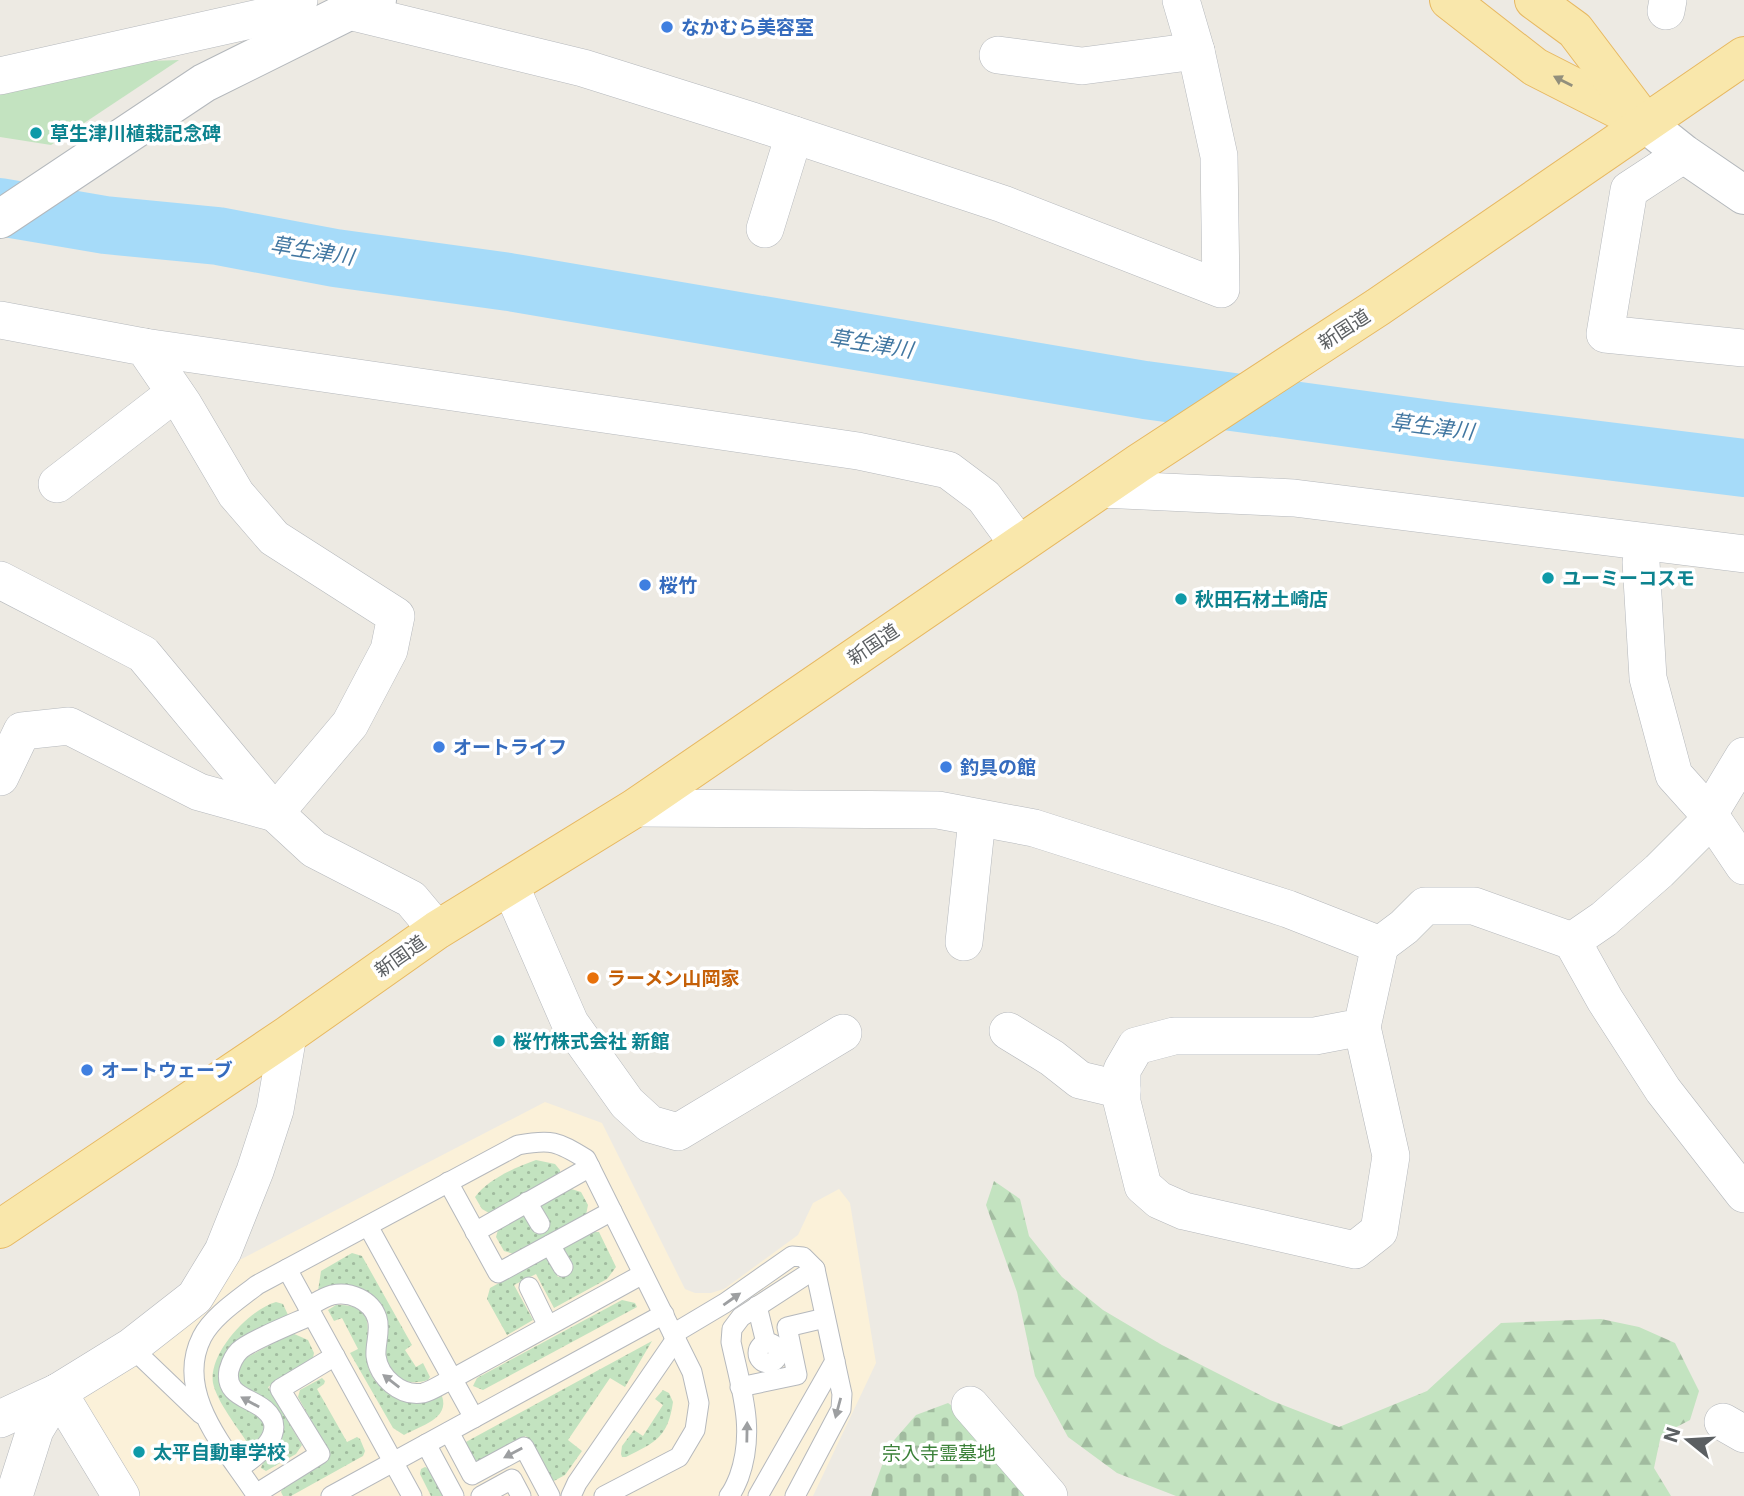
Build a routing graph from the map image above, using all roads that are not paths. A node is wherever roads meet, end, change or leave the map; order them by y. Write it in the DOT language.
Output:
graph roads {
  1 [pos="1181,0"];
  2 [pos="1449,0"];
  3 [pos="1534,0"];
  4 [pos="324,10"];
  5 [pos="1196,51"];
  6 [pos="998,55"];
  7 [pos="1744,55"];
  8 [pos="0,76"];
  9 [pos="1645,124"];
  10 [pos="794,135"];
  11 [pos="1684,154"];
  12 [pos="1744,195"];
  13 [pos="0,219"];
  14 [pos="765,229"];
  15 [pos="0,320"];
  16 [pos="144,347"];
  17 [pos="1744,348"];
  18 [pos="175,393"];
  19 [pos="57,484"];
  20 [pos="1101,489"];
  21 [pos="1019,545"];
  22 [pos="1744,554"];
  23 [pos="1641,562"];
  24 [pos="0,580"];
  25 [pos="1744,756"];
  26 [pos="0,777"];
  27 [pos="635,808"];
  28 [pos="275,813"];
  29 [pos="1709,814"];
  30 [pos="977,819"];
  31 [pos="1744,866"];
  32 [pos="510,885"];
  33 [pos="437,930"];
  34 [pos="1572,941"];
  35 [pos="964,942"];
  36 [pos="1380,945"];
  37 [pos="1362,1027"];
  38 [pos="1008,1031"];
  39 [pos="842,1033"];
  40 [pos="288,1035"];
  41 [pos="1122,1090"];
  42 [pos="590,1167"];
  43 [pos="448,1182"];
  44 [pos="1744,1194"];
  45 [pos="527,1202"];
  46 [pos="612,1211"];
  47 [pos="540,1224"];
  48 [pos="368,1226"];
  49 [pos="0,1229"];
  50 [pos="475,1232"];
  51 [pos="550,1245"];
  52 [pos="563,1267"];
  53 [pos="287,1269"];
  54 [pos="815,1269"];
  55 [pos="643,1273"];
  56 [pos="529,1287"];
  57 [pos="757,1306"];
  58 [pos="310,1311"];
  59 [pos="664,1314"];
  60 [pos="825,1318"];
  61 [pos="548,1326"];
  62 [pos="675,1336"];
  63 [pos="131,1348"];
  64 [pos="335,1356"];
  65 [pos="735,1361"];
  66 [pos="835,1361"];
  67 [pos="452,1379"];
  68 [pos="740,1387"];
  69 [pos="58,1392"];
  70 [pos="970,1405"];
  71 [pos="474,1418"];
  72 [pos="0,1419"];
  73 [pos="207,1420"];
  74 [pos="449,1432"];
  75 [pos="426,1444"];
  76 [pos="394,1462"];
  77 [pos="239,1468"];
  78 [pos="256,1495"];
  79 [pos="14,1496"];
  80 [pos="121,1496"];
  81 [pos="331,1496"];
  82 [pos="412,1496"];
  83 [pos="454,1496"];
  84 [pos="481,1496"];
  85 [pos="521,1496"];
  86 [pos="550,1496"];
  87 [pos="571,1496"];
  88 [pos="604,1496"];
  89 [pos="729,1496"];
  90 [pos="758,1496"];
  91 [pos="795,1496"];
  92 [pos="1049,1496"];
  1 -- 5 [label="street"];
  9 -- 2 [label="main road, one-way"];
  3 -- 9 [label="main road"];
  4 -- 8 [label="street"];
  4 -- 10 [label="street"];
  4 -- 13 [label="street"];
  5 -- 6 [label="street"];
  5 -- 10 [label="street"];
  7 -- 9 [label="main road, 新国道"];
  9 -- 11 [label="street"];
  9 -- 20 [label="main road, 新国道"];
  10 -- 14 [label="street"];
  11 -- 12 [label="street"];
  11 -- 17 [label="street"];
  15 -- 16 [label="street"];
  16 -- 18 [label="street"];
  16 -- 21 [label="street"];
  18 -- 19 [label="street"];
  18 -- 28 [label="street"];
  20 -- 21 [label="main road, 新国道"];
  20 -- 22 [label="street"];
  21 -- 27 [label="main road, 新国道"];
  23 -- 29 [label="street"];
  24 -- 28 [label="street"];
  25 -- 29 [label="street"];
  26 -- 28 [label="street"];
  27 -- 30 [label="street"];
  27 -- 32 [label="main road, 新国道"];
  28 -- 33 [label="street"];
  29 -- 31 [label="street"];
  29 -- 34 [label="street"];
  30 -- 35 [label="street"];
  30 -- 36 [label="street"];
  32 -- 33 [label="main road, 新国道"];
  32 -- 39 [label="street"];
  33 -- 40 [label="main road, 新国道"];
  34 -- 36 [label="street"];
  34 -- 44 [label="street"];
  36 -- 37 [label="street"];
  37 -- 41 [label="street"];
  37 -- 41 [label="street"];
  38 -- 41 [label="street"];
  40 -- 49 [label="main road, 新国道"];
  40 -- 63 [label="street"];
  42 -- 43 [label="lane"];
  42 -- 45 [label="lane"];
  42 -- 46 [label="lane"];
  43 -- 48 [label="lane"];
  43 -- 50 [label="lane"];
  45 -- 47 [label="lane"];
  45 -- 50 [label="lane"];
  46 -- 51 [label="lane"];
  46 -- 55 [label="lane"];
  48 -- 53 [label="lane"];
  48 -- 67 [label="lane"];
  50 -- 51 [label="lane"];
  51 -- 52 [label="lane"];
  53 -- 58 [label="lane"];
  53 -- 73 [label="lane"];
  54 -- 57 [label="lane"];
  54 -- 60 [label="lane"];
  62 -- 54 [label="lane, one-way"];
  55 -- 59 [label="lane"];
  55 -- 61 [label="lane"];
  56 -- 61 [label="lane"];
  57 -- 65 [label="lane"];
  57 -- 65 [label="lane"];
  58 -- 64 [label="lane"];
  67 -- 58 [label="lane, one-way"];
  77 -- 58 [label="lane, one-way"];
  59 -- 62 [label="lane"];
  59 -- 71 [label="lane"];
  60 -- 66 [label="lane"];
  60 -- 68 [label="lane"];
  61 -- 67 [label="lane"];
  62 -- 87 [label="lane"];
  62 -- 88 [label="lane"];
  63 -- 69 [label="street"];
  63 -- 73 [label="lane"];
  64 -- 76 [label="lane"];
  64 -- 78 [label="lane"];
  65 -- 68 [label="lane"];
  66 -- 90 [label="lane"];
  66 -- 91 [label="lane, one-way"];
  67 -- 71 [label="lane"];
  89 -- 68 [label="lane, one-way"];
  69 -- 72 [label="street"];
  69 -- 79 [label="street"];
  69 -- 80 [label="street"];
  70 -- 92 [label="street"];
  71 -- 74 [label="lane"];
  73 -- 77 [label="lane"];
  74 -- 75 [label="lane"];
  86 -- 74 [label="lane, one-way"];
  75 -- 76 [label="lane"];
  75 -- 83 [label="lane"];
  76 -- 81 [label="lane"];
  76 -- 82 [label="lane"];
  77 -- 78 [label="lane"];
  84 -- 85 [label="lane"];
}
